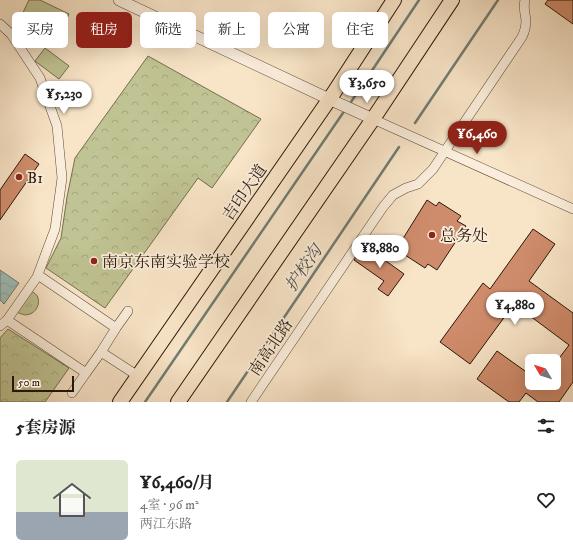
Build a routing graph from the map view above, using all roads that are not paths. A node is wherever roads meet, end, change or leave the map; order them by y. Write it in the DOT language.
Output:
graph roads {
  1 [pos="119,0"];
  2 [pos="394,0"];
  3 [pos="452,0"];
  4 [pos="525,0"];
  5 [pos="0,24"];
  6 [pos="329,100"];
  7 [pos="373,119"];
  8 [pos="445,152"];
  9 [pos="573,209"];
  10 [pos="38,275"];
  11 [pos="128,311"];
  12 [pos="7,320"];
  13 [pos="0,326"];
  14 [pos="116,328"];
  15 [pos="101,352"];
  16 [pos="86,373"];
  17 [pos="138,376"];
  18 [pos="72,393"];
  19 [pos="120,402"];
  20 [pos="178,402"];
  21 [pos="251,402"];
  1 -- 6 [label="street"];
  2 -- 6 [label="main road, 吉印大道"];
  3 -- 7 [label="main road"];
  4 -- 8 [label="street, 南高北路"];
  5 -- 10 [label="street"];
  6 -- 7 [label="street"];
  6 -- 17 [label="main road, 吉印大道"];
  7 -- 8 [label="street"];
  7 -- 20 [label="main road"];
  8 -- 9 [label="street"];
  8 -- 21 [label="street, 南高北路"];
  10 -- 12 [label="street"];
  10 -- 14 [label="street"];
  11 -- 14 [label="street"];
  12 -- 13 [label="street"];
  12 -- 16 [label="street"];
  14 -- 15 [label="street"];
  15 -- 16 [label="street"];
  15 -- 17 [label="street"];
  16 -- 18 [label="street"];
  17 -- 19 [label="main road, 吉印大道"];
}
